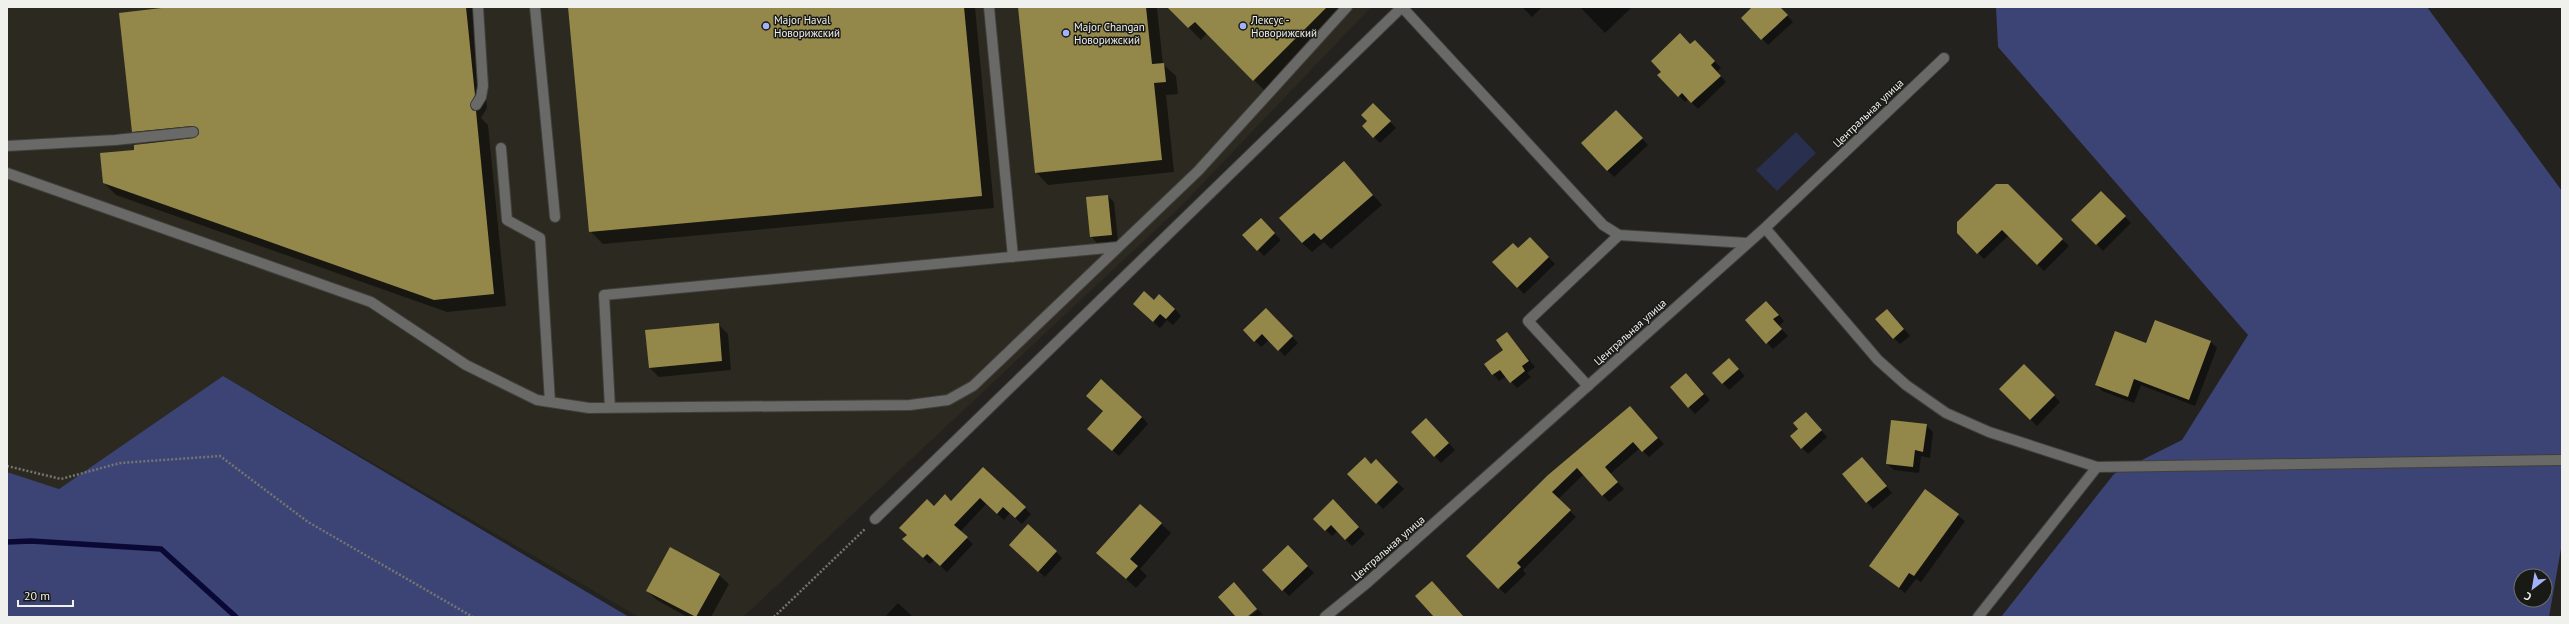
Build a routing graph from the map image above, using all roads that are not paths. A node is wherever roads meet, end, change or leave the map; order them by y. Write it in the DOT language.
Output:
graph roads {
  1 [pos="478,7"];
  2 [pos="535,7"];
  3 [pos="989,7"];
  4 [pos="1347,7"];
  5 [pos="1944,58"];
  6 [pos="476,105"];
  7 [pos="193,132"];
  8 [pos="7,146"];
  9 [pos="501,148"];
  10 [pos="7,173"];
  11 [pos="555,217"];
  12 [pos="1765,228"];
  13 [pos="1619,235"];
  14 [pos="1747,243"];
  15 [pos="1118,247"];
  16 [pos="1013,257"];
  17 [pos="1588,386"];
  18 [pos="550,402"];
  19 [pos="610,408"];
  20 [pos="2562,460"];
  21 [pos="2097,466"];
  22 [pos="875,519"];
  23 [pos="1325,617"];
  24 [pos="1978,617"];
  1 -- 6 [label="street"];
  2 -- 11 [label="street"];
  3 -- 16 [label="street"];
  4 -- 15 [label="street"];
  5 -- 12 [label="street, Центральная улица"];
  7 -- 8 [label="street"];
  9 -- 18 [label="street"];
  10 -- 18 [label="street"];
  12 -- 14 [label="street, Центральная улица"];
  12 -- 21 [label="street"];
  13 -- 14 [label="street"];
  13 -- 17 [label="street"];
  13 -- 22 [label="street"];
  14 -- 17 [label="street, Центральная улица"];
  15 -- 16 [label="street"];
  15 -- 19 [label="street"];
  16 -- 19 [label="street"];
  17 -- 23 [label="street, Центральная улица"];
  18 -- 19 [label="street"];
  20 -- 21 [label="street"];
  21 -- 24 [label="street"];
}
